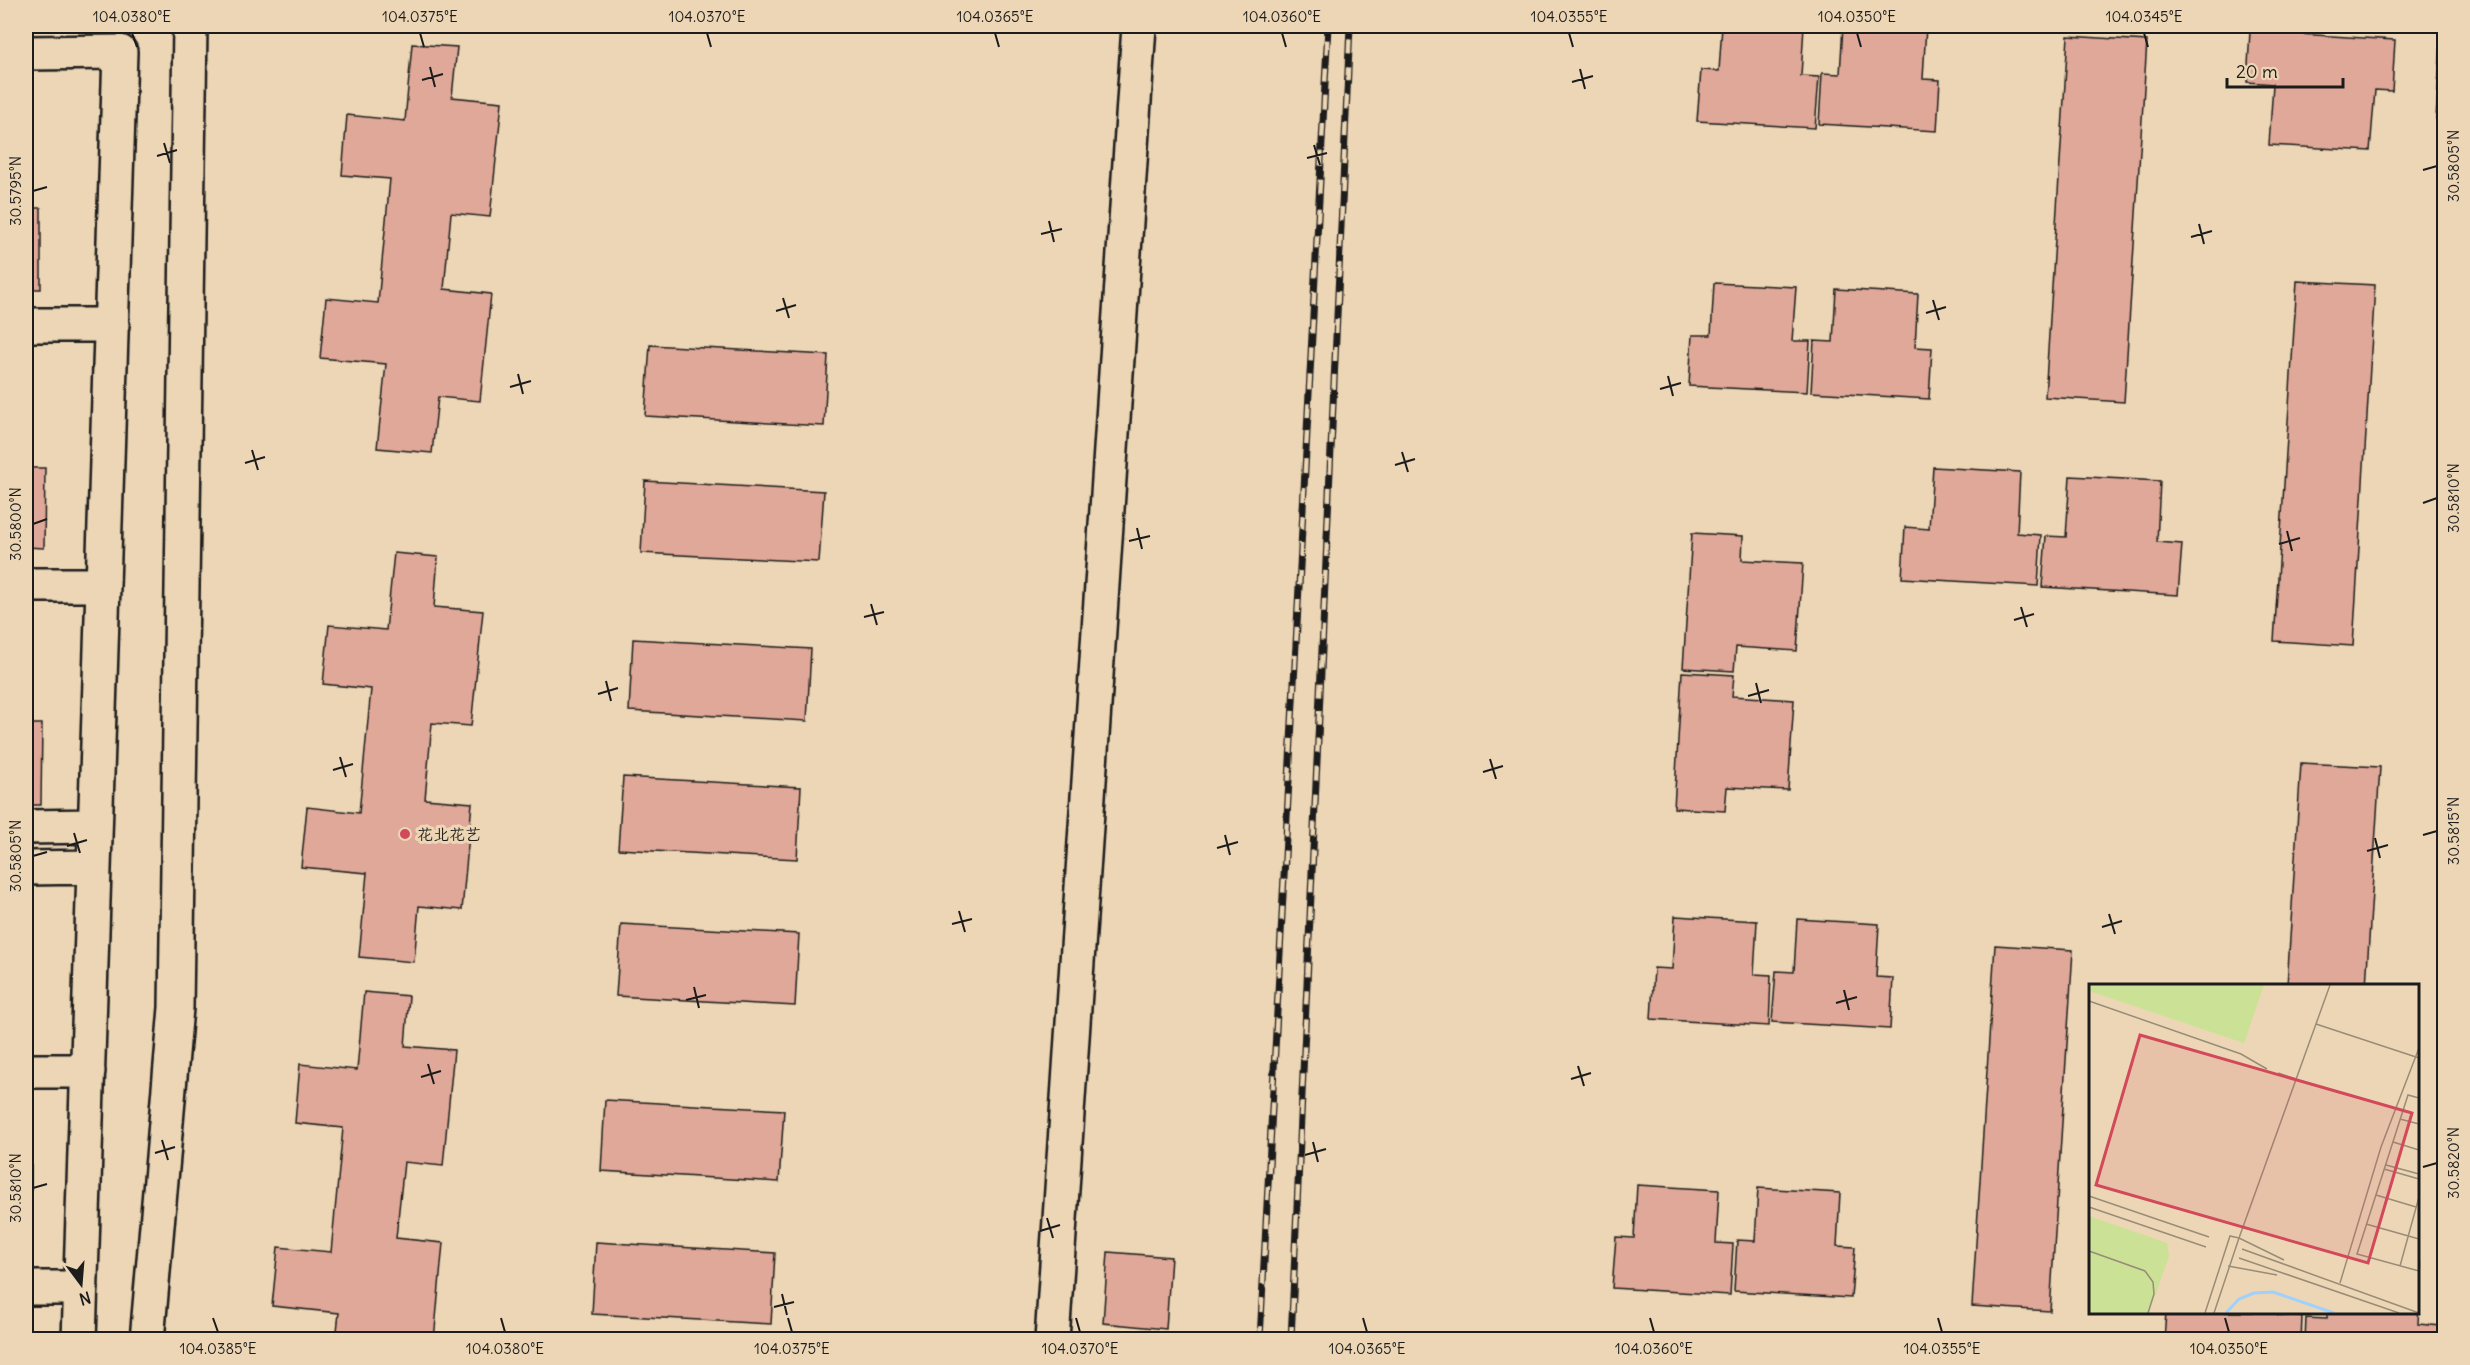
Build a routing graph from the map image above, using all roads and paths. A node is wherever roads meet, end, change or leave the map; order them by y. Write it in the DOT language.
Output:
graph roads {
  1 [pos="190,26"];
  2 [pos="1139,26"];
  3 [pos="26,53"];
  4 [pos="26,325"];
  5 [pos="112,325"];
  6 [pos="26,585"];
  7 [pos="103,585"];
  8 [pos="95,826"];
  9 [pos="26,827"];
  10 [pos="94,867"];
  11 [pos="26,868"];
  12 [pos="26,1071"];
  13 [pos="88,1071"];
  14 [pos="26,1288"];
  15 [pos="81,1288"];
  16 [pos="79,1340"];
  17 [pos="147,1340"];
  18 [pos="1052,1340"];
  1 -- 17 [label="street"];
  2 -- 18 [label="street"];
  3 -- 5 [label="street"];
  4 -- 5 [label="street"];
  5 -- 7 [label="street"];
  6 -- 7 [label="street"];
  7 -- 8 [label="street"];
  8 -- 9 [label="street"];
  8 -- 10 [label="street"];
  10 -- 11 [label="street"];
  10 -- 13 [label="street"];
  12 -- 13 [label="street"];
  13 -- 15 [label="street"];
  14 -- 15 [label="street"];
  15 -- 16 [label="street"];
}
